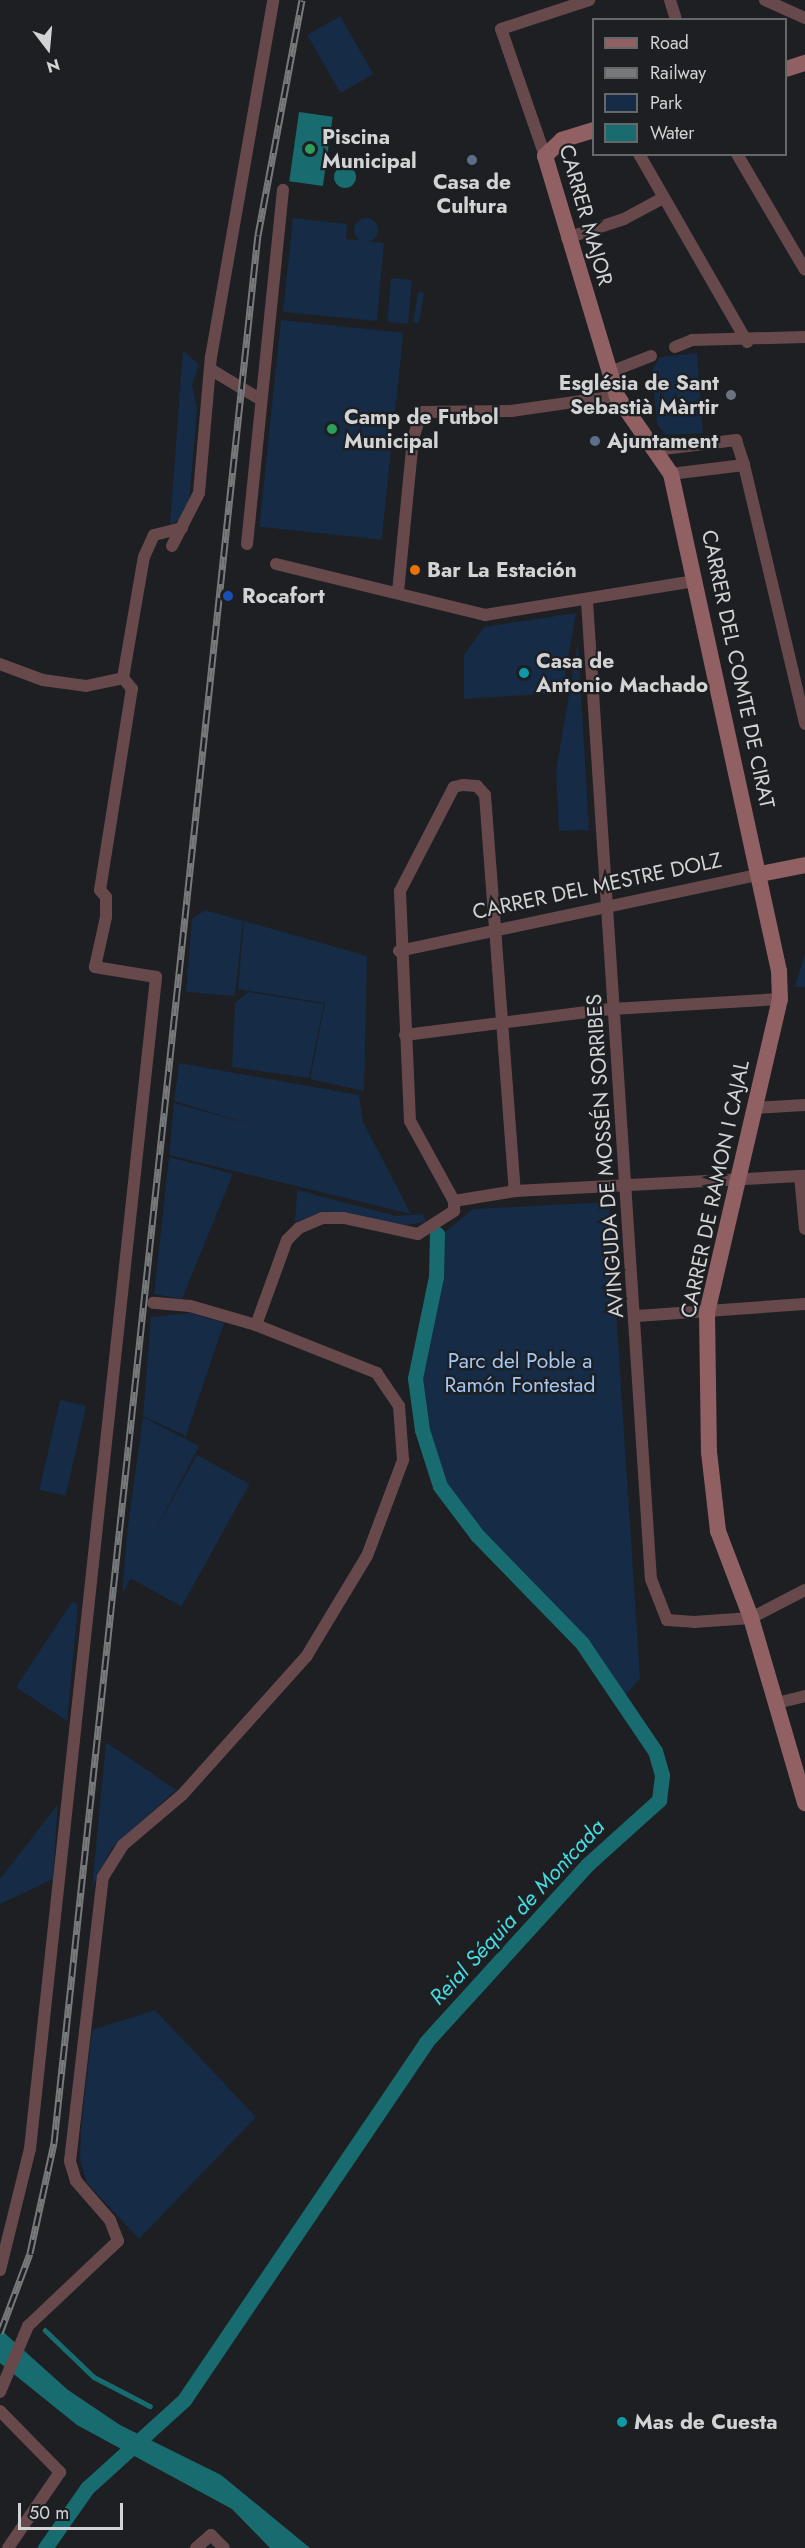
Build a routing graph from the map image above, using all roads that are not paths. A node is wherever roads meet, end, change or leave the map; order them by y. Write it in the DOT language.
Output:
graph roads {
  1 [pos="273,0"];
  2 [pos="589,0"];
  3 [pos="670,0"];
  4 [pos="765,0"];
  5 [pos="675,18"];
  6 [pos="805,18"];
  7 [pos="805,63"];
  8 [pos="787,69"];
  9 [pos="592,131"];
  10 [pos="545,156"];
  11 [pos="640,156"];
  12 [pos="738,156"];
  13 [pos="284,190"];
  14 [pos="663,198"];
  15 [pos="567,238"];
  16 [pos="805,270"];
  17 [pos="805,337"];
  18 [pos="747,342"];
  19 [pos="675,347"];
  20 [pos="651,356"];
  21 [pos="210,369"];
  22 [pos="610,372"];
  23 [pos="617,396"];
  24 [pos="260,399"];
  25 [pos="655,450"];
  26 [pos="744,465"];
  27 [pos="670,474"];
  28 [pos="182,528"];
  29 [pos="247,544"];
  30 [pos="172,546"];
  31 [pos="276,564"];
  32 [pos="696,581"];
  33 [pos="398,592"];
  34 [pos="587,601"];
  35 [pos="791,663"];
  36 [pos="805,663"];
  37 [pos="0,664"];
  38 [pos="123,678"];
  39 [pos="805,724"];
  40 [pos="805,865"];
  41 [pos="760,874"];
  42 [pos="608,908"];
  43 [pos="494,930"];
  44 [pos="399,951"];
  45 [pos="780,999"];
  46 [pos="612,1009"];
  47 [pos="502,1027"];
  48 [pos="405,1035"];
  49 [pos="805,1105"];
  50 [pos="754,1108"];
  51 [pos="802,1176"];
  52 [pos="737,1182"];
  53 [pos="626,1186"];
  54 [pos="515,1191"];
  55 [pos="454,1201"];
  56 [pos="805,1229"];
  57 [pos="153,1302"];
  58 [pos="805,1304"];
  59 [pos="707,1312"];
  60 [pos="637,1316"];
  61 [pos="256,1325"];
  62 [pos="805,1590"];
  63 [pos="751,1618"];
  64 [pos="805,1696"];
  65 [pos="777,1703"];
  66 [pos="805,1803"];
  67 [pos="0,2270"];
  68 [pos="0,2392"];
  69 [pos="0,2411"];
  70 [pos="8,2548"];
  71 [pos="196,2548"];
  72 [pos="224,2548"];
  1 -- 21 [label="street"];
  2 -- 10 [label="street, CARRER MAJOR"];
  3 -- 5 [label="street"];
  4 -- 6 [label="street"];
  7 -- 8 [label="street"];
  9 -- 10 [label="street"];
  10 -- 15 [label="street, CARRER MAJOR"];
  11 -- 14 [label="street"];
  12 -- 16 [label="street"];
  13 -- 24 [label="street"];
  14 -- 15 [label="street"];
  14 -- 18 [label="street"];
  15 -- 22 [label="street, CARRER MAJOR"];
  17 -- 18 [label="street"];
  18 -- 19 [label="street"];
  20 -- 22 [label="street"];
  21 -- 24 [label="street"];
  21 -- 28 [label="street"];
  22 -- 23 [label="street, CARRER MAJOR"];
  23 -- 25 [label="street, CARRER MAJOR"];
  23 -- 33 [label="street"];
  24 -- 29 [label="street"];
  25 -- 26 [label="street"];
  25 -- 27 [label="street, CARRER DEL COMTE DE CIRAT"];
  26 -- 27 [label="street"];
  26 -- 35 [label="street"];
  27 -- 32 [label="street, CARRER DEL COMTE DE CIRAT"];
  28 -- 30 [label="street"];
  28 -- 38 [label="street"];
  31 -- 33 [label="street"];
  32 -- 34 [label="street"];
  32 -- 41 [label="street, CARRER DEL COMTE DE CIRAT"];
  33 -- 34 [label="street"];
  34 -- 42 [label="street, AVINGUDA DE MOSSÉN SORRIBES"];
  35 -- 36 [label="street"];
  35 -- 39 [label="street"];
  37 -- 38 [label="street"];
  38 -- 67 [label="street"];
  40 -- 41 [label="street, CARRER DEL MESTRE DOLZ"];
  41 -- 42 [label="street, CARRER DEL MESTRE DOLZ"];
  41 -- 45 [label="street, CARRER DE RAMON I CAJAL"];
  42 -- 43 [label="street, CARRER DEL MESTRE DOLZ"];
  42 -- 46 [label="street, AVINGUDA DE MOSSÉN SORRIBES"];
  43 -- 44 [label="street, CARRER DEL MESTRE DOLZ"];
  43 -- 44 [label="street"];
  43 -- 47 [label="street"];
  44 -- 48 [label="street"];
  45 -- 46 [label="street"];
  45 -- 50 [label="street, CARRER DE RAMON I CAJAL"];
  46 -- 47 [label="street"];
  46 -- 53 [label="street, AVINGUDA DE MOSSÉN SORRIBES"];
  47 -- 48 [label="street"];
  47 -- 54 [label="street"];
  48 -- 55 [label="street"];
  49 -- 50 [label="street"];
  50 -- 52 [label="street, CARRER DE RAMON I CAJAL"];
  51 -- 52 [label="street"];
  51 -- 56 [label="street"];
  52 -- 53 [label="street"];
  52 -- 59 [label="street, CARRER DE RAMON I CAJAL"];
  53 -- 54 [label="street"];
  53 -- 60 [label="street, AVINGUDA DE MOSSÉN SORRIBES"];
  54 -- 55 [label="street"];
  55 -- 61 [label="street"];
  57 -- 61 [label="street"];
  58 -- 59 [label="street"];
  59 -- 60 [label="street"];
  59 -- 63 [label="street, CARRER DE RAMON I CAJAL"];
  60 -- 63 [label="street, AVINGUDA DE MOSSÉN SORRIBES"];
  61 -- 68 [label="street"];
  62 -- 63 [label="street"];
  63 -- 65 [label="street, CARRER DE RAMON I CAJAL"];
  64 -- 65 [label="street"];
  65 -- 66 [label="street, CARRER DE RAMON I CAJAL"];
  69 -- 70 [label="street"];
  71 -- 72 [label="street"];
}
